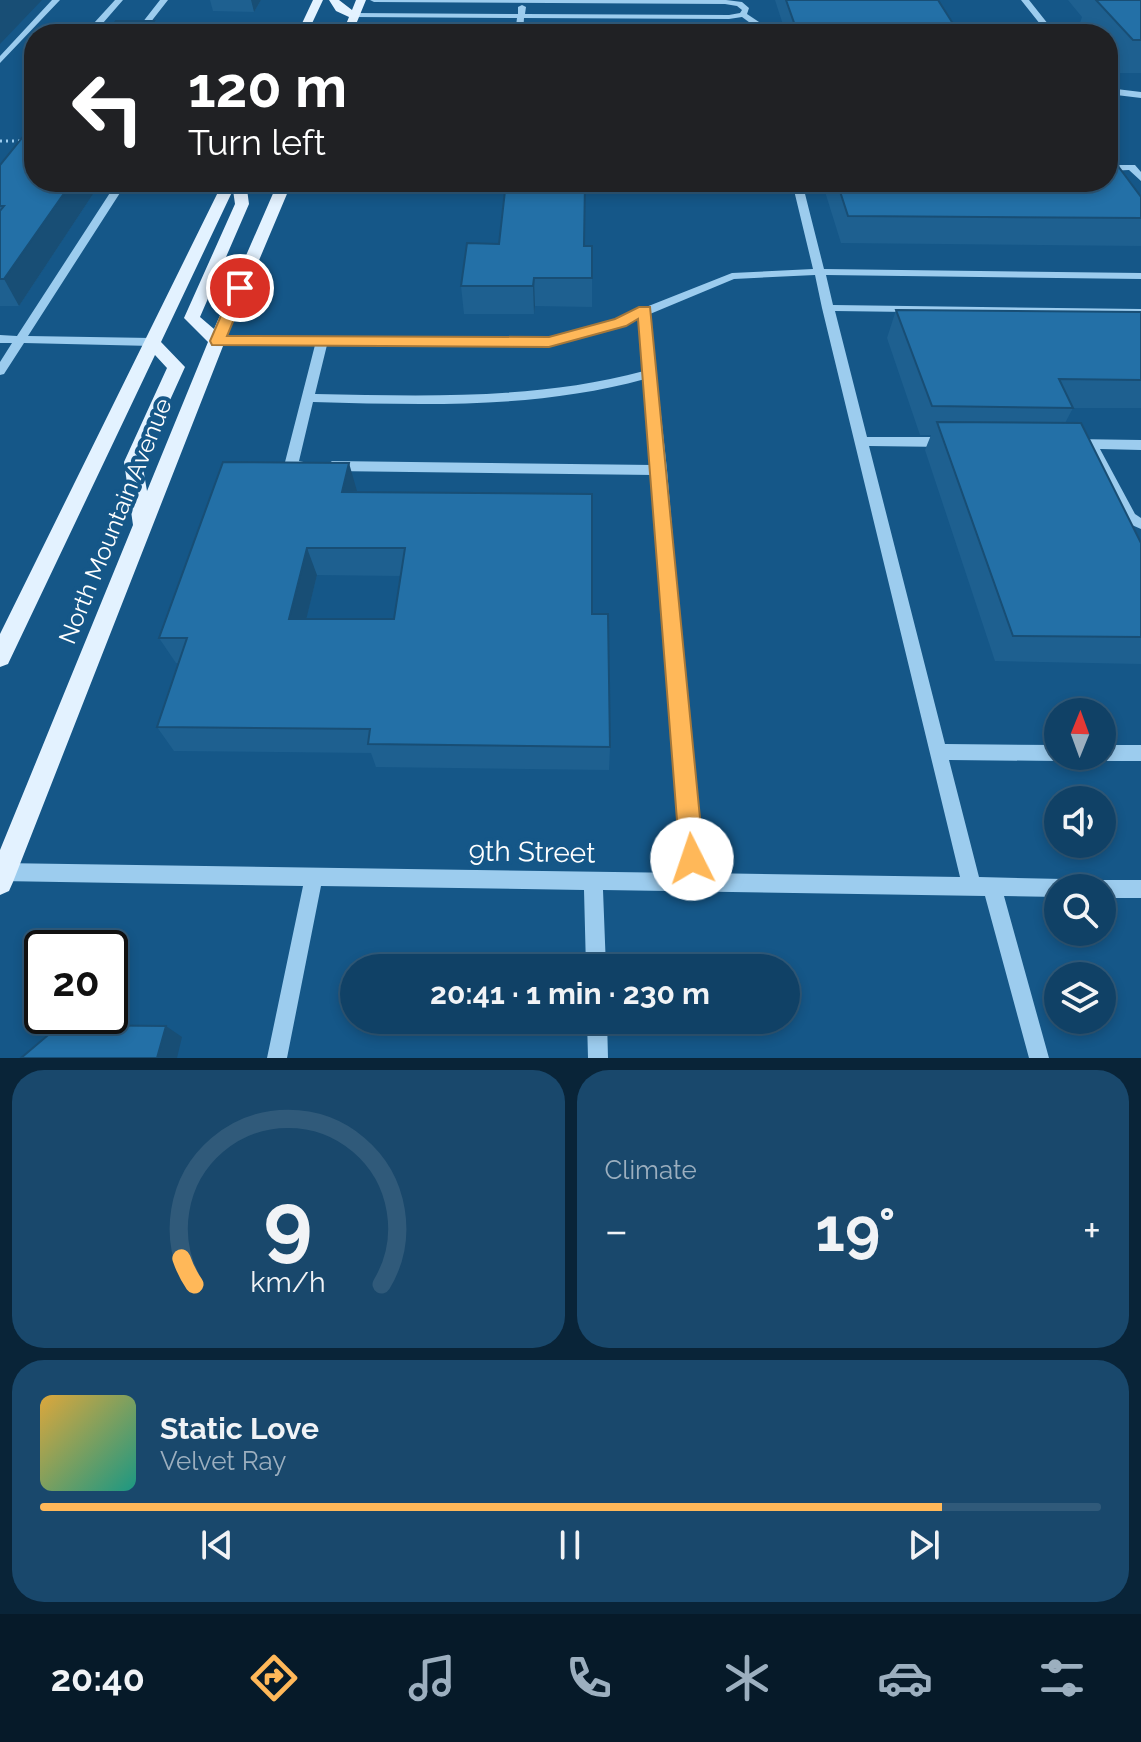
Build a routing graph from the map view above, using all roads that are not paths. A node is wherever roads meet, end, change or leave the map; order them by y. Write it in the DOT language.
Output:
graph roads {
  1 [pos="56,0"];
  2 [pos="119,0"];
  3 [pos="164,0"];
  4 [pos="318,0"];
  5 [pos="334,0"];
  6 [pos="361,0"];
  7 [pos="374,0"];
  8 [pos="1025,0"];
  9 [pos="523,1"];
  10 [pos="664,1"];
  11 [pos="354,15"];
  12 [pos="743,15"];
  13 [pos="521,16"];
  14 [pos="667,17"];
  15 [pos="34,24"];
  16 [pos="98,24"];
  17 [pos="146,24"];
  18 [pos="307,24"];
  19 [pos="351,24"];
  20 [pos="520,24"];
  21 [pos="756,24"];
  22 [pos="1044,24"];
  23 [pos="24,35"];
  24 [pos="0,61"];
  25 [pos="1118,92"];
  26 [pos="1141,95"];
  27 [pos="1118,168"];
  28 [pos="1141,178"];
  29 [pos="116,192"];
  30 [pos="225,192"];
  31 [pos="240,192"];
  32 [pos="281,192"];
  33 [pos="799,192"];
  34 [pos="819,272"];
  35 [pos="1141,276"];
  36 [pos="828,308"];
  37 [pos="644,310"];
  38 [pos="1141,312"];
  39 [pos="0,339"];
  40 [pos="21,340"];
  41 [pos="217,341"];
  42 [pos="152,342"];
  43 [pos="322,342"];
  44 [pos="0,371"];
  45 [pos="651,373"];
  46 [pos="308,398"];
  47 [pos="862,441"];
  48 [pos="954,442"];
  49 [pos="1061,444"];
  50 [pos="1091,444"];
  51 [pos="1141,445"];
  52 [pos="660,470"];
  53 [pos="1141,524"];
  54 [pos="143,525"];
  55 [pos="0,657"];
  56 [pos="940,752"];
  57 [pos="1044,753"];
  58 [pos="1116,753"];
  59 [pos="1141,753"];
  60 [pos="1,875"];
  61 [pos="314,877"];
  62 [pos="593,881"];
  63 [pos="694,883"];
  64 [pos="982,887"];
  65 [pos="1044,888"];
  66 [pos="1116,889"];
  67 [pos="1141,889"];
  68 [pos="596,954"];
  69 [pos="597,1034"];
  70 [pos="277,1058"];
  71 [pos="598,1058"];
  72 [pos="1039,1058"];
  1 -- 15 [label="street"];
  2 -- 16 [label="street"];
  3 -- 17 [label="street"];
  4 -- 18 [label="main road"];
  5 -- 11 [label="main road"];
  6 -- 11 [label="main road"];
  7 -- 9 [label="street"];
  8 -- 22 [label="street"];
  9 -- 10 [label="street"];
  9 -- 13 [label="street"];
  10 -- 12 [label="street"];
  10 -- 14 [label="street"];
  11 -- 13 [label="street"];
  11 -- 19 [label="main road"];
  12 -- 14 [label="street"];
  12 -- 21 [label="street"];
  13 -- 14 [label="street"];
  13 -- 20 [label="street"];
  23 -- 24 [label="street"];
  25 -- 26 [label="street"];
  27 -- 28 [label="street"];
  29 -- 40 [label="street"];
  30 -- 42 [label="main road, North Mountain Avenue"];
  31 -- 41 [label="main road"];
  32 -- 41 [label="main road, North Mountain Avenue"];
  33 -- 34 [label="street"];
  34 -- 35 [label="street"];
  34 -- 36 [label="street"];
  34 -- 37 [label="street"];
  36 -- 38 [label="street"];
  36 -- 47 [label="street"];
  37 -- 43 [label="street"];
  37 -- 45 [label="street"];
  39 -- 40 [label="street"];
  40 -- 42 [label="street"];
  40 -- 44 [label="street"];
  41 -- 43 [label="street"];
  41 -- 54 [label="main road, North Mountain Avenue"];
  42 -- 54 [label="main road"];
  42 -- 55 [label="main road, North Mountain Avenue"];
  43 -- 46 [label="street"];
  45 -- 46 [label="street"];
  45 -- 52 [label="street"];
  46 -- 52 [label="street"];
  47 -- 48 [label="street"];
  47 -- 56 [label="street"];
  49 -- 50 [label="street"];
  50 -- 51 [label="street"];
  50 -- 53 [label="street"];
  52 -- 63 [label="street"];
  54 -- 60 [label="main road, North Mountain Avenue"];
  56 -- 57 [label="street"];
  56 -- 64 [label="street"];
  58 -- 59 [label="street"];
  60 -- 61 [label="street, 9th Street"];
  61 -- 62 [label="street, 9th Street"];
  61 -- 70 [label="street"];
  62 -- 63 [label="street, 9th Street"];
  62 -- 68 [label="street"];
  63 -- 64 [label="street, 9th Street"];
  64 -- 65 [label="street, 9th Street"];
  64 -- 72 [label="street"];
  66 -- 67 [label="street"];
  69 -- 71 [label="street"];
}
